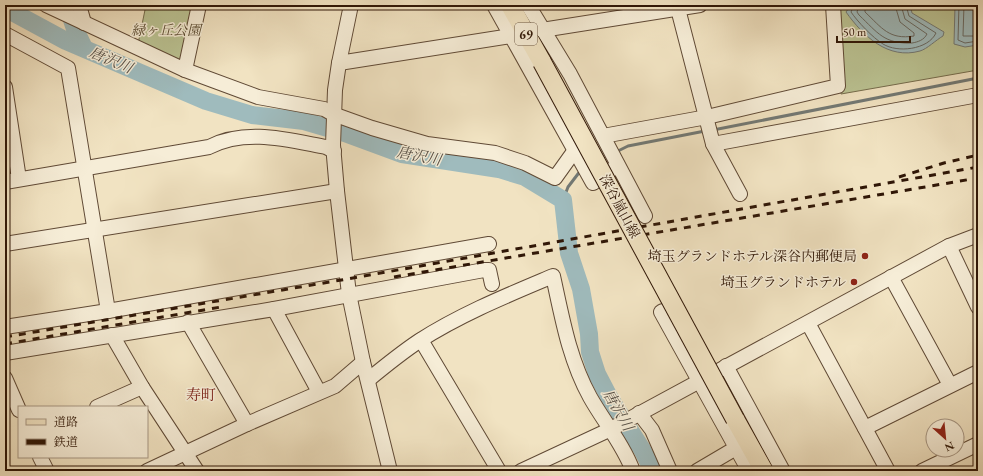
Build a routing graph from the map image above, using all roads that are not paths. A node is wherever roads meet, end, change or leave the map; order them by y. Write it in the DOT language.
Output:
graph roads {
  1 [pos="79,5"];
  2 [pos="198,5"];
  3 [pos="351,5"];
  4 [pos="494,5"];
  5 [pos="510,5"];
  6 [pos="528,5"];
  7 [pos="700,5"];
  8 [pos="833,5"];
  9 [pos="49,6"];
  10 [pos="678,7"];
  11 [pos="75,19"];
  12 [pos="542,30"];
  13 [pos="5,34"];
  14 [pos="511,36"];
  15 [pos="339,63"];
  16 [pos="185,70"];
  17 [pos="570,74"];
  18 [pos="538,83"];
  19 [pos="5,87"];
  20 [pos="978,95"];
  21 [pos="334,117"];
  22 [pos="707,117"];
  23 [pos="603,136"];
  24 [pos="713,143"];
  25 [pos="334,148"];
  26 [pos="575,150"];
  27 [pos="618,165"];
  28 [pos="83,168"];
  29 [pos="19,179"];
  30 [pos="5,182"];
  31 [pos="337,192"];
  32 [pos="740,194"];
  33 [pos="645,216"];
  34 [pos="94,231"];
  35 [pos="978,235"];
  36 [pos="5,244"];
  37 [pos="489,244"];
  38 [pos="949,246"];
  39 [pos="345,268"];
  40 [pos="891,277"];
  41 [pos="492,284"];
  42 [pos="349,294"];
  43 [pos="978,306"];
  44 [pos="274,309"];
  45 [pos="108,311"];
  46 [pos="663,311"];
  47 [pos="188,322"];
  48 [pos="808,323"];
  49 [pos="5,327"];
  50 [pos="112,335"];
  51 [pos="421,340"];
  52 [pos="5,353"];
  53 [pos="363,362"];
  54 [pos="726,366"];
  55 [pos="978,372"];
  56 [pos="5,378"];
  57 [pos="368,380"];
  58 [pos="699,381"];
  59 [pos="950,385"];
  60 [pos="142,387"];
  61 [pos="319,392"];
  62 [pos="99,406"];
  63 [pos="18,408"];
  64 [pos="637,414"];
  65 [pos="247,424"];
  66 [pos="613,428"];
  67 [pos="865,428"];
  68 [pos="978,444"];
  69 [pos="736,448"];
  70 [pos="186,454"];
  71 [pos="40,458"];
  72 [pos="47,471"];
  73 [pos="147,471"];
  74 [pos="198,471"];
  75 [pos="390,471"];
  76 [pos="499,471"];
  77 [pos="521,471"];
  78 [pos="633,471"];
  79 [pos="670,471"];
  80 [pos="697,471"];
  81 [pos="749,471"];
  82 [pos="764,471"];
  83 [pos="783,471"];
  84 [pos="888,471"];
  85 [pos="922,471"];
  1 -- 11 [label="street"];
  2 -- 16 [label="street"];
  3 -- 15 [label="street"];
  4 -- 14 [label="street"];
  5 -- 82 [label="main road, 深谷嵐山線 / 69, bridge"];
  6 -- 12 [label="street"];
  7 -- 10 [label="street"];
  8 -- 22 [label="street"];
  9 -- 11 [label="street"];
  10 -- 12 [label="street"];
  10 -- 22 [label="street"];
  11 -- 16 [label="street"];
  12 -- 17 [label="street"];
  13 -- 28 [label="street"];
  14 -- 15 [label="street"];
  14 -- 18 [label="street"];
  15 -- 21 [label="street"];
  16 -- 21 [label="street"];
  17 -- 18 [label="street"];
  17 -- 23 [label="street"];
  18 -- 26 [label="street"];
  19 -- 29 [label="street"];
  20 -- 24 [label="street"];
  21 -- 25 [label="street"];
  21 -- 26 [label="street"];
  22 -- 23 [label="street"];
  22 -- 24 [label="street"];
  23 -- 27 [label="street"];
  24 -- 32 [label="street"];
  25 -- 28 [label="street"];
  25 -- 31 [label="street"];
  26 -- 27 [label="street"];
  27 -- 33 [label="street"];
  28 -- 29 [label="street"];
  28 -- 34 [label="street"];
  29 -- 30 [label="street"];
  31 -- 34 [label="street"];
  31 -- 39 [label="street"];
  34 -- 36 [label="street"];
  34 -- 45 [label="street"];
  35 -- 38 [label="street"];
  37 -- 39 [label="street"];
  38 -- 40 [label="street"];
  38 -- 43 [label="street"];
  39 -- 42 [label="street"];
  39 -- 45 [label="street"];
  40 -- 48 [label="street"];
  40 -- 59 [label="street"];
  41 -- 42 [label="street"];
  42 -- 44 [label="street"];
  42 -- 53 [label="street"];
  44 -- 47 [label="street"];
  44 -- 61 [label="street"];
  45 -- 49 [label="street"];
  46 -- 58 [label="street"];
  47 -- 50 [label="street"];
  47 -- 65 [label="street"];
  48 -- 54 [label="street"];
  48 -- 67 [label="street"];
  50 -- 52 [label="street"];
  50 -- 60 [label="street"];
  51 -- 57 [label="street"];
  51 -- 66 [label="street"];
  51 -- 76 [label="street"];
  53 -- 57 [label="street"];
  53 -- 61 [label="street"];
  54 -- 58 [label="street"];
  54 -- 83 [label="street"];
  55 -- 59 [label="street"];
  56 -- 63 [label="street"];
  57 -- 75 [label="street"];
  58 -- 64 [label="street"];
  58 -- 69 [label="street"];
  59 -- 67 [label="street"];
  60 -- 62 [label="street"];
  60 -- 70 [label="street"];
  61 -- 65 [label="street"];
  64 -- 66 [label="street"];
  64 -- 79 [label="street"];
  65 -- 70 [label="street"];
  66 -- 77 [label="street"];
  66 -- 78 [label="street"];
  67 -- 84 [label="street"];
  68 -- 85 [label="street"];
  69 -- 80 [label="street"];
  69 -- 81 [label="street"];
  70 -- 73 [label="street"];
  70 -- 74 [label="street"];
  71 -- 72 [label="street"];
}
